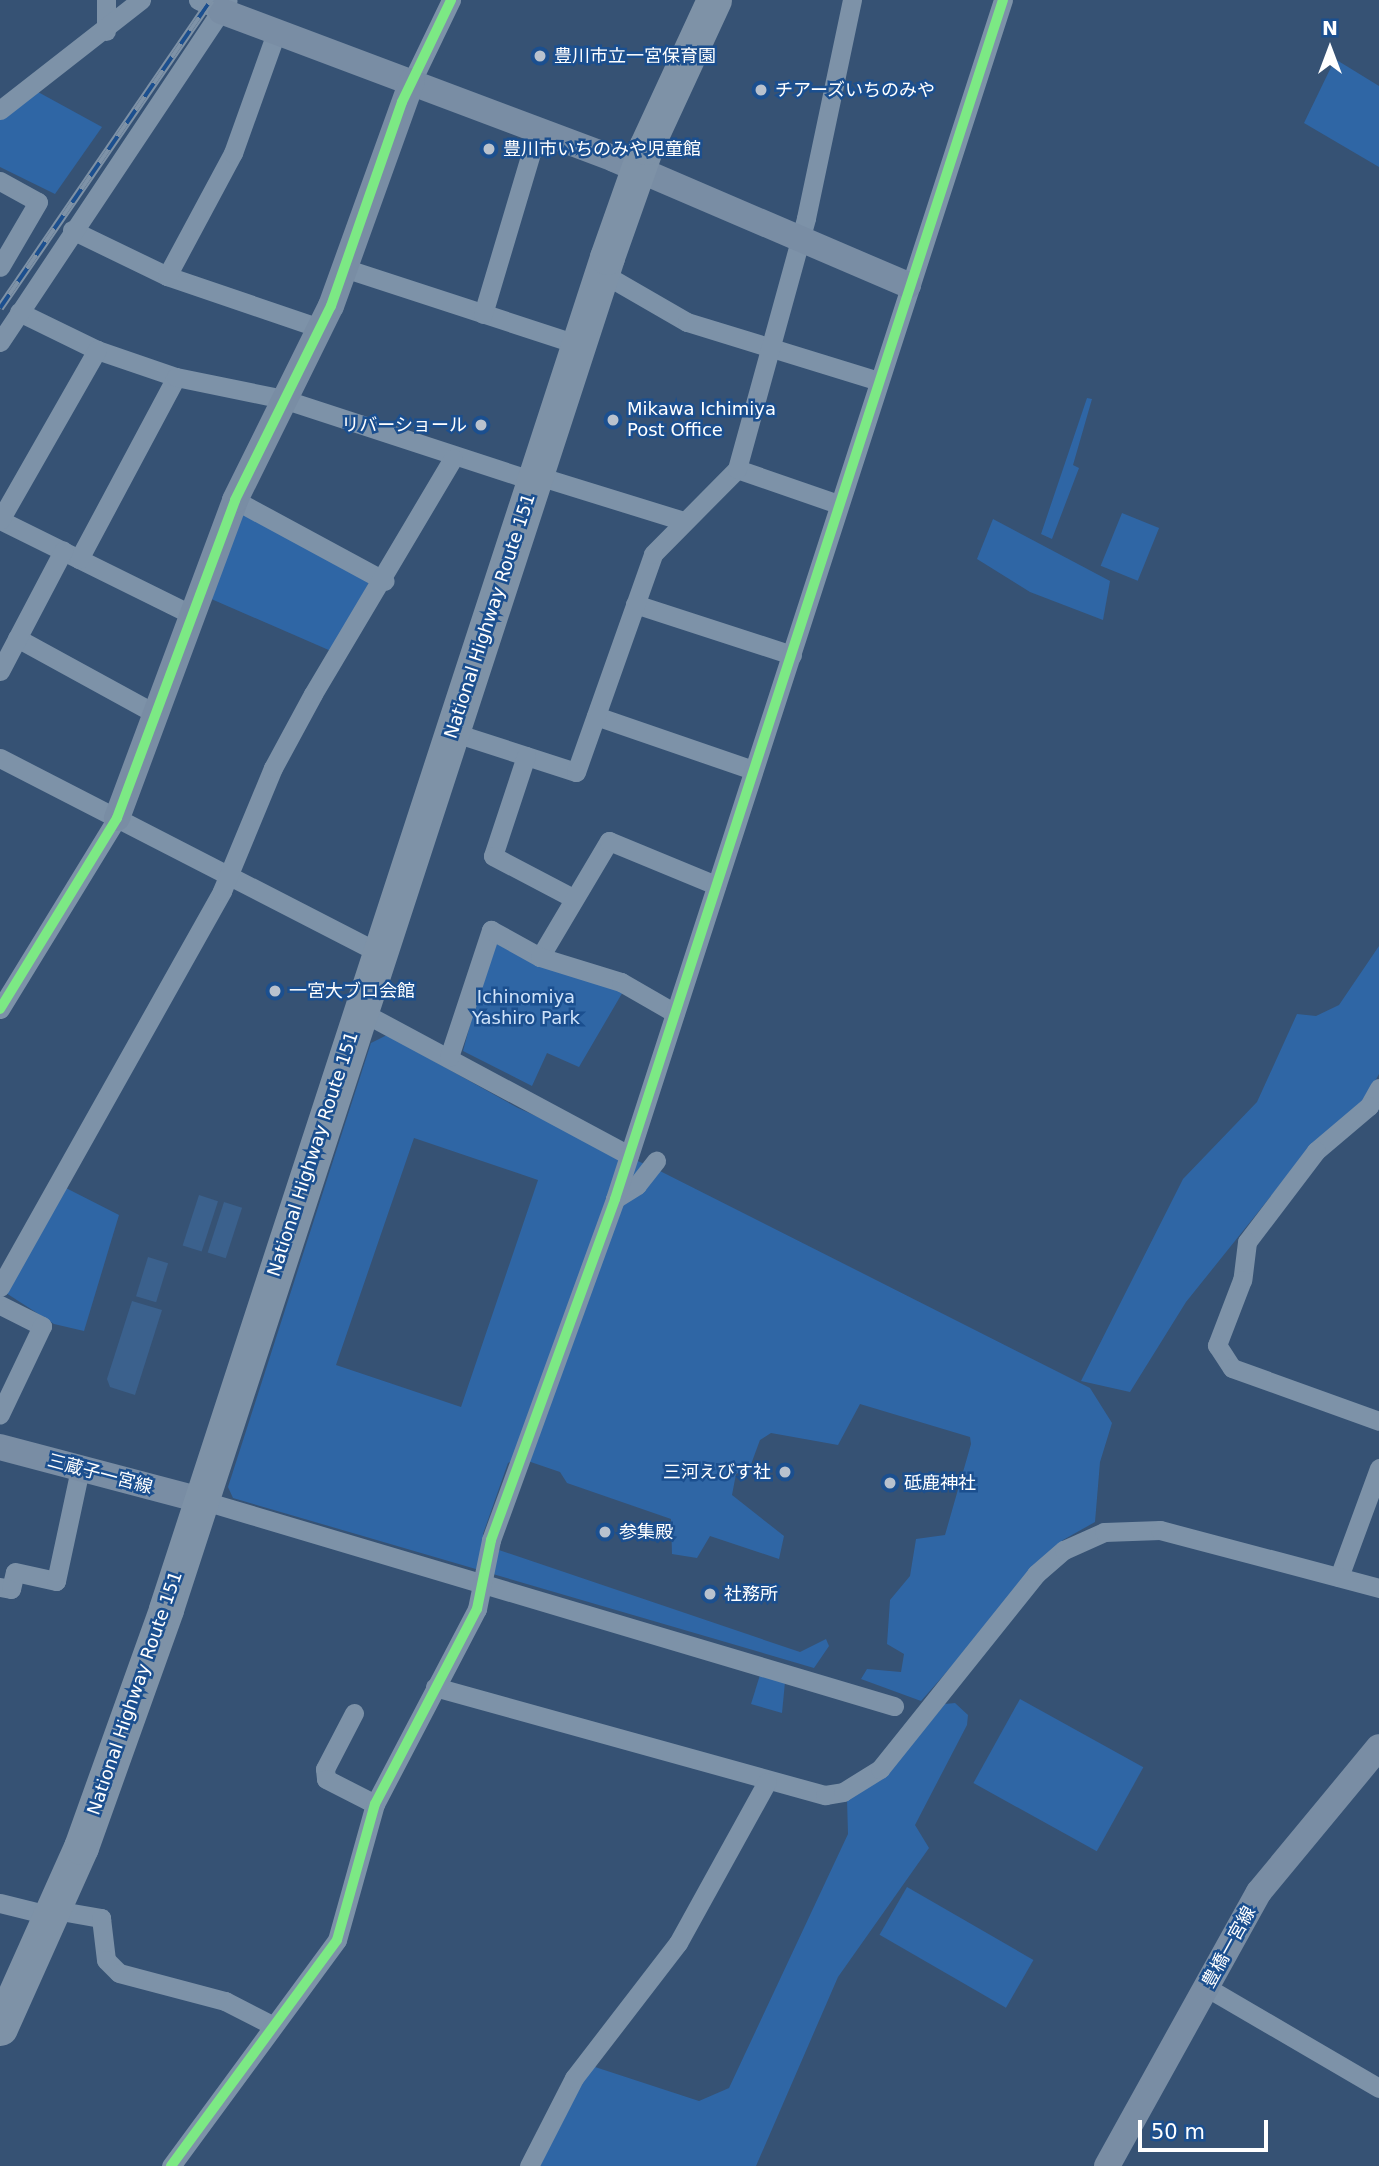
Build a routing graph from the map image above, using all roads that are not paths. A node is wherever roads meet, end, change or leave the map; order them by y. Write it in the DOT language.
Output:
graph roads {
  1 [pos="106,0"];
  2 [pos="141,0"];
  3 [pos="452,0"];
  4 [pos="714,0"];
  5 [pos="852,0"];
  6 [pos="1003,0"];
  7 [pos="216,4"];
  8 [pos="106,31"];
  9 [pos="276,33"];
  10 [pos="412,81"];
  11 [pos="0,110"];
  12 [pos="538,130"];
  13 [pos="638,170"];
  14 [pos="0,181"];
  15 [pos="72,230"];
  16 [pos="799,238"];
  17 [pos="0,268"];
  18 [pos="344,268"];
  19 [pos="602,273"];
  20 [pos="167,276"];
  21 [pos="908,285"];
  22 [pos="19,312"];
  23 [pos="483,314"];
  24 [pos="320,328"];
  25 [pos="0,342"];
  26 [pos="579,345"];
  27 [pos="772,345"];
  28 [pos="97,350"];
  29 [pos="176,377"];
  30 [pos="876,380"];
  31 [pos="284,399"];
  32 [pos="453,458"];
  33 [pos="737,469"];
  34 [pos="535,478"];
  35 [pos="235,500"];
  36 [pos="838,504"];
  37 [pos="0,520"];
  38 [pos="684,521"];
  39 [pos="71,555"];
  40 [pos="385,581"];
  41 [pos="635,604"];
  42 [pos="192,615"];
  43 [pos="17,638"];
  44 [pos="792,655"];
  45 [pos="0,671"];
  46 [pos="156,714"];
  47 [pos="596,716"];
  48 [pos="453,732"];
  49 [pos="526,756"];
  50 [pos="0,758"];
  51 [pos="753,770"];
  52 [pos="117,818"];
  53 [pos="227,876"];
  54 [pos="716,885"];
  55 [pos="573,898"];
  56 [pos="379,953"];
  57 [pos="540,957"];
  58 [pos="0,1009"];
  59 [pos="360,1011"];
  60 [pos="675,1013"];
  61 [pos="449,1057"];
  62 [pos="1379,1088"];
  63 [pos="1374,1109"];
  64 [pos="629,1154"];
  65 [pos="656,1161"];
  66 [pos="615,1199"];
  67 [pos="0,1287"];
  68 [pos="0,1305"];
  69 [pos="0,1414"];
  70 [pos="1379,1421"];
  71 [pos="0,1447"];
  72 [pos="1379,1468"];
  73 [pos="80,1469"];
  74 [pos="201,1500"];
  75 [pos="1339,1577"];
  76 [pos="482,1584"];
  77 [pos="0,1587"];
  78 [pos="1379,1588"];
  79 [pos="435,1688"];
  80 [pos="894,1706"];
  81 [pos="354,1713"];
  82 [pos="1379,1747"];
  83 [pos="767,1782"];
  84 [pos="375,1804"];
  85 [pos="0,1903"];
  86 [pos="53,1913"];
  87 [pos="1206,1987"];
  88 [pos="272,2025"];
  89 [pos="0,2028"];
  90 [pos="1379,2088"];
  91 [pos="171,2166"];
  92 [pos="528,2166"];
  93 [pos="1107,2166"];
  1 -- 8 [label="street"];
  2 -- 8 [label="street"];
  3 -- 10 [label="street"];
  4 -- 13 [label="highway, National Highway Route 151"];
  5 -- 16 [label="street"];
  6 -- 21 [label="street"];
  7 -- 9 [label="street"];
  7 -- 15 [label="street"];
  8 -- 11 [label="street"];
  9 -- 10 [label="street"];
  9 -- 20 [label="street"];
  10 -- 12 [label="street"];
  10 -- 18 [label="street"];
  12 -- 13 [label="street"];
  12 -- 23 [label="street"];
  13 -- 16 [label="street"];
  13 -- 19 [label="highway, National Highway Route 151"];
  14 -- 17 [label="street"];
  15 -- 20 [label="street"];
  15 -- 22 [label="street"];
  16 -- 21 [label="street"];
  16 -- 27 [label="street"];
  18 -- 23 [label="street"];
  18 -- 24 [label="street"];
  19 -- 26 [label="highway, National Highway Route 151"];
  19 -- 27 [label="street"];
  20 -- 24 [label="street"];
  21 -- 30 [label="street"];
  22 -- 25 [label="street"];
  22 -- 28 [label="street"];
  23 -- 26 [label="street"];
  24 -- 31 [label="street"];
  26 -- 34 [label="highway, National Highway Route 151"];
  27 -- 30 [label="street"];
  27 -- 33 [label="street"];
  28 -- 29 [label="street"];
  28 -- 37 [label="street"];
  29 -- 31 [label="street"];
  29 -- 39 [label="street"];
  30 -- 36 [label="street"];
  31 -- 32 [label="street"];
  31 -- 35 [label="street"];
  32 -- 34 [label="street"];
  32 -- 40 [label="street"];
  33 -- 36 [label="street"];
  33 -- 38 [label="street"];
  34 -- 38 [label="street"];
  34 -- 48 [label="highway, National Highway Route 151"];
  35 -- 40 [label="street"];
  35 -- 42 [label="street"];
  36 -- 44 [label="street"];
  37 -- 39 [label="street"];
  38 -- 41 [label="street"];
  39 -- 42 [label="street"];
  39 -- 43 [label="street"];
  40 -- 53 [label="street"];
  41 -- 44 [label="street"];
  41 -- 47 [label="street"];
  42 -- 46 [label="street"];
  43 -- 45 [label="street"];
  43 -- 46 [label="street"];
  44 -- 51 [label="street"];
  46 -- 52 [label="street"];
  47 -- 49 [label="street"];
  47 -- 51 [label="street"];
  48 -- 49 [label="street"];
  48 -- 56 [label="highway, National Highway Route 151"];
  49 -- 55 [label="street"];
  50 -- 52 [label="street"];
  51 -- 54 [label="street"];
  52 -- 53 [label="street"];
  52 -- 58 [label="street"];
  53 -- 56 [label="street"];
  53 -- 67 [label="street"];
  54 -- 55 [label="street"];
  54 -- 60 [label="street"];
  55 -- 57 [label="street"];
  56 -- 59 [label="highway, National Highway Route 151"];
  57 -- 60 [label="street"];
  57 -- 61 [label="street"];
  59 -- 61 [label="street"];
  59 -- 74 [label="highway, National Highway Route 151"];
  60 -- 64 [label="street"];
  61 -- 64 [label="street"];
  62 -- 63 [label="street"];
  63 -- 70 [label="street"];
  64 -- 66 [label="street"];
  65 -- 66 [label="street"];
  66 -- 76 [label="street"];
  68 -- 69 [label="street"];
  71 -- 73 [label="street, 三蔵子一宮線"];
  72 -- 75 [label="street"];
  73 -- 74 [label="street, 三蔵子一宮線"];
  73 -- 77 [label="street"];
  74 -- 76 [label="street"];
  74 -- 86 [label="highway, National Highway Route 151"];
  75 -- 78 [label="street"];
  75 -- 83 [label="street"];
  76 -- 79 [label="street"];
  76 -- 80 [label="street"];
  79 -- 83 [label="street"];
  79 -- 84 [label="street"];
  81 -- 84 [label="street"];
  82 -- 87 [label="street, 豊橋一宮線"];
  83 -- 92 [label="street"];
  84 -- 88 [label="street"];
  85 -- 86 [label="street"];
  86 -- 88 [label="street"];
  86 -- 89 [label="highway, National Highway Route 151"];
  87 -- 90 [label="street"];
  87 -- 93 [label="street, 豊橋一宮線"];
  88 -- 91 [label="street"];
}
